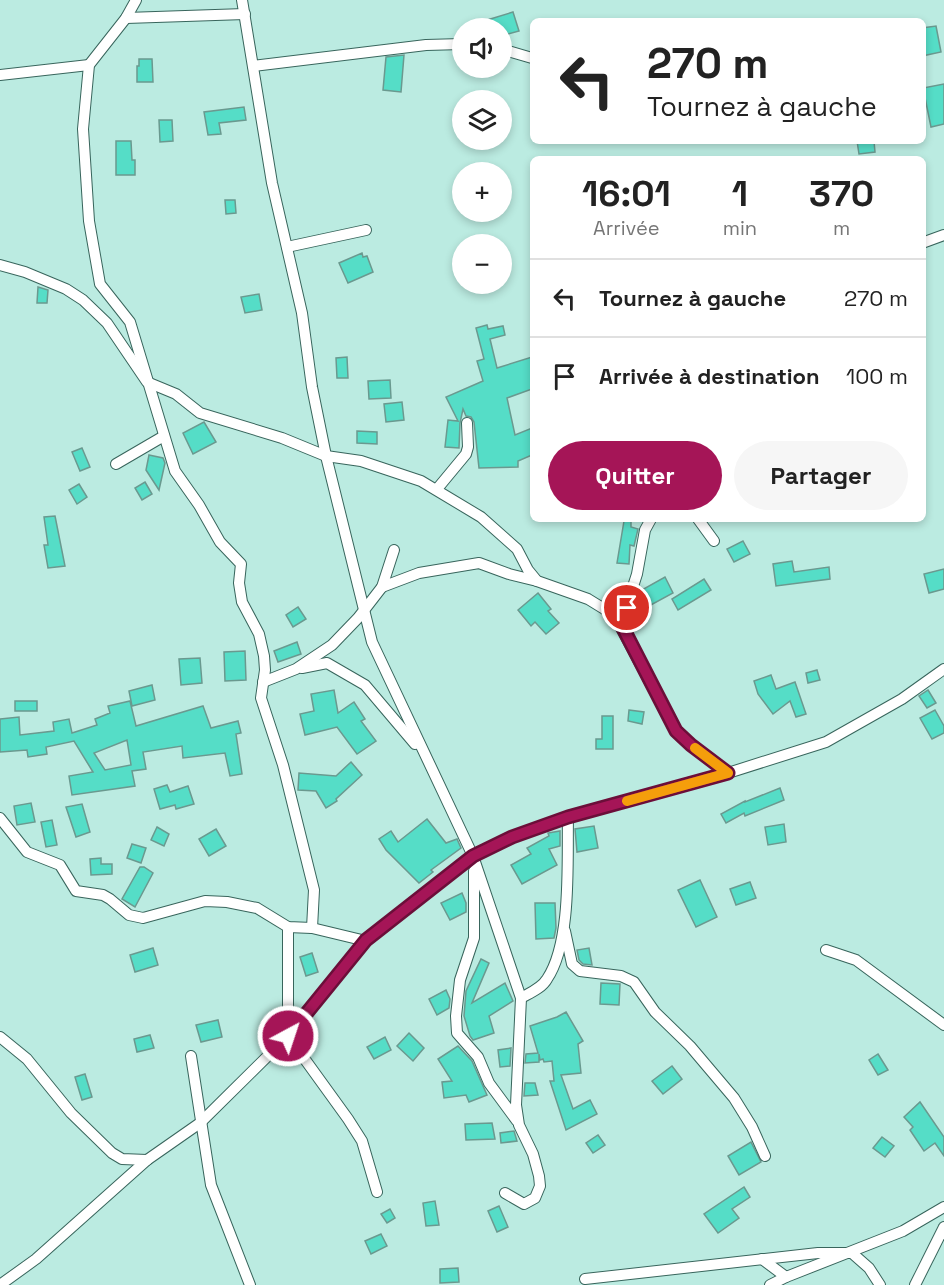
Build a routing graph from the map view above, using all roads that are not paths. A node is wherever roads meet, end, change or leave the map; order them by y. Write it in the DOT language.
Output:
graph roads {
  1 [pos="136,0"];
  2 [pos="242,0"];
  3 [pos="245,14"];
  4 [pos="126,18"];
  5 [pos="452,44"];
  6 [pos="512,52"];
  7 [pos="530,57"];
  8 [pos="89,65"];
  9 [pos="253,66"];
  10 [pos="0,75"];
  11 [pos="366,230"];
  12 [pos="944,235"];
  13 [pos="926,242"];
  14 [pos="287,247"];
  15 [pos="0,265"];
  16 [pos="147,382"];
  17 [pos="467,423"];
  18 [pos="164,436"];
  19 [pos="326,456"];
  20 [pos="116,464"];
  21 [pos="437,489"];
  22 [pos="649,522"];
  23 [pos="700,522"];
  24 [pos="714,540"];
  25 [pos="394,550"];
  26 [pos="537,581"];
  27 [pos="382,587"];
  28 [pos="364,611"];
  29 [pos="621,624"];
  30 [pos="296,669"];
  31 [pos="944,669"];
  32 [pos="262,682"];
  33 [pos="426,756"];
  34 [pos="728,773"];
  35 [pos="568,817"];
  36 [pos="0,818"];
  37 [pos="473,856"];
  38 [pos="564,922"];
  39 [pos="288,927"];
  40 [pos="312,928"];
  41 [pos="366,940"];
  42 [pos="826,950"];
  43 [pos="521,998"];
  44 [pos="944,1024"];
  45 [pos="288,1036"];
  46 [pos="0,1037"];
  47 [pos="191,1056"];
  48 [pos="200,1123"];
  49 [pos="519,1125"];
  50 [pos="765,1156"];
  51 [pos="122,1159"];
  52 [pos="147,1160"];
  53 [pos="132,1173"];
  54 [pos="377,1192"];
  55 [pos="505,1193"];
  56 [pos="944,1208"];
  57 [pos="944,1227"];
  58 [pos="852,1253"];
  59 [pos="762,1259"];
  60 [pos="786,1277"];
  61 [pos="585,1279"];
  62 [pos="0,1285"];
  63 [pos="250,1285"];
  64 [pos="770,1285"];
  65 [pos="880,1285"];
  66 [pos="915,1285"];
  1 -- 4 [label="street"];
  2 -- 3 [label="street"];
  3 -- 4 [label="street"];
  3 -- 9 [label="street"];
  4 -- 8 [label="street"];
  5 -- 9 [label="street"];
  6 -- 7 [label="street"];
  8 -- 10 [label="street"];
  8 -- 16 [label="street"];
  9 -- 14 [label="street"];
  11 -- 14 [label="street"];
  12 -- 13 [label="street"];
  14 -- 19 [label="street"];
  15 -- 16 [label="street"];
  16 -- 18 [label="street"];
  16 -- 19 [label="street"];
  17 -- 21 [label="street"];
  18 -- 20 [label="street"];
  18 -- 32 [label="street"];
  19 -- 21 [label="street"];
  19 -- 28 [label="street"];
  21 -- 26 [label="street"];
  22 -- 29 [label="street"];
  23 -- 24 [label="street"];
  25 -- 27 [label="street"];
  26 -- 27 [label="street"];
  26 -- 29 [label="street"];
  27 -- 28 [label="street"];
  28 -- 30 [label="street"];
  28 -- 33 [label="street"];
  29 -- 34 [label="street"];
  30 -- 32 [label="street"];
  30 -- 33 [label="street"];
  31 -- 34 [label="street"];
  32 -- 40 [label="street"];
  33 -- 37 [label="street"];
  34 -- 35 [label="street"];
  35 -- 37 [label="street"];
  35 -- 38 [label="street"];
  36 -- 39 [label="street"];
  37 -- 41 [label="street"];
  37 -- 43 [label="street"];
  37 -- 49 [label="street"];
  38 -- 43 [label="street"];
  38 -- 50 [label="street"];
  39 -- 40 [label="street"];
  39 -- 45 [label="street"];
  40 -- 41 [label="street"];
  41 -- 45 [label="street"];
  42 -- 44 [label="street"];
  43 -- 49 [label="street"];
  45 -- 48 [label="street"];
  45 -- 54 [label="street"];
  46 -- 51 [label="street"];
  47 -- 48 [label="street"];
  48 -- 52 [label="street"];
  48 -- 63 [label="street"];
  49 -- 55 [label="street"];
  51 -- 52 [label="street"];
  51 -- 53 [label="street"];
  52 -- 53 [label="street"];
  53 -- 62 [label="street"];
  56 -- 58 [label="street"];
  57 -- 66 [label="street"];
  58 -- 59 [label="street"];
  58 -- 60 [label="street"];
  58 -- 65 [label="street"];
  59 -- 60 [label="street"];
  59 -- 61 [label="street"];
  60 -- 64 [label="street"];
}
